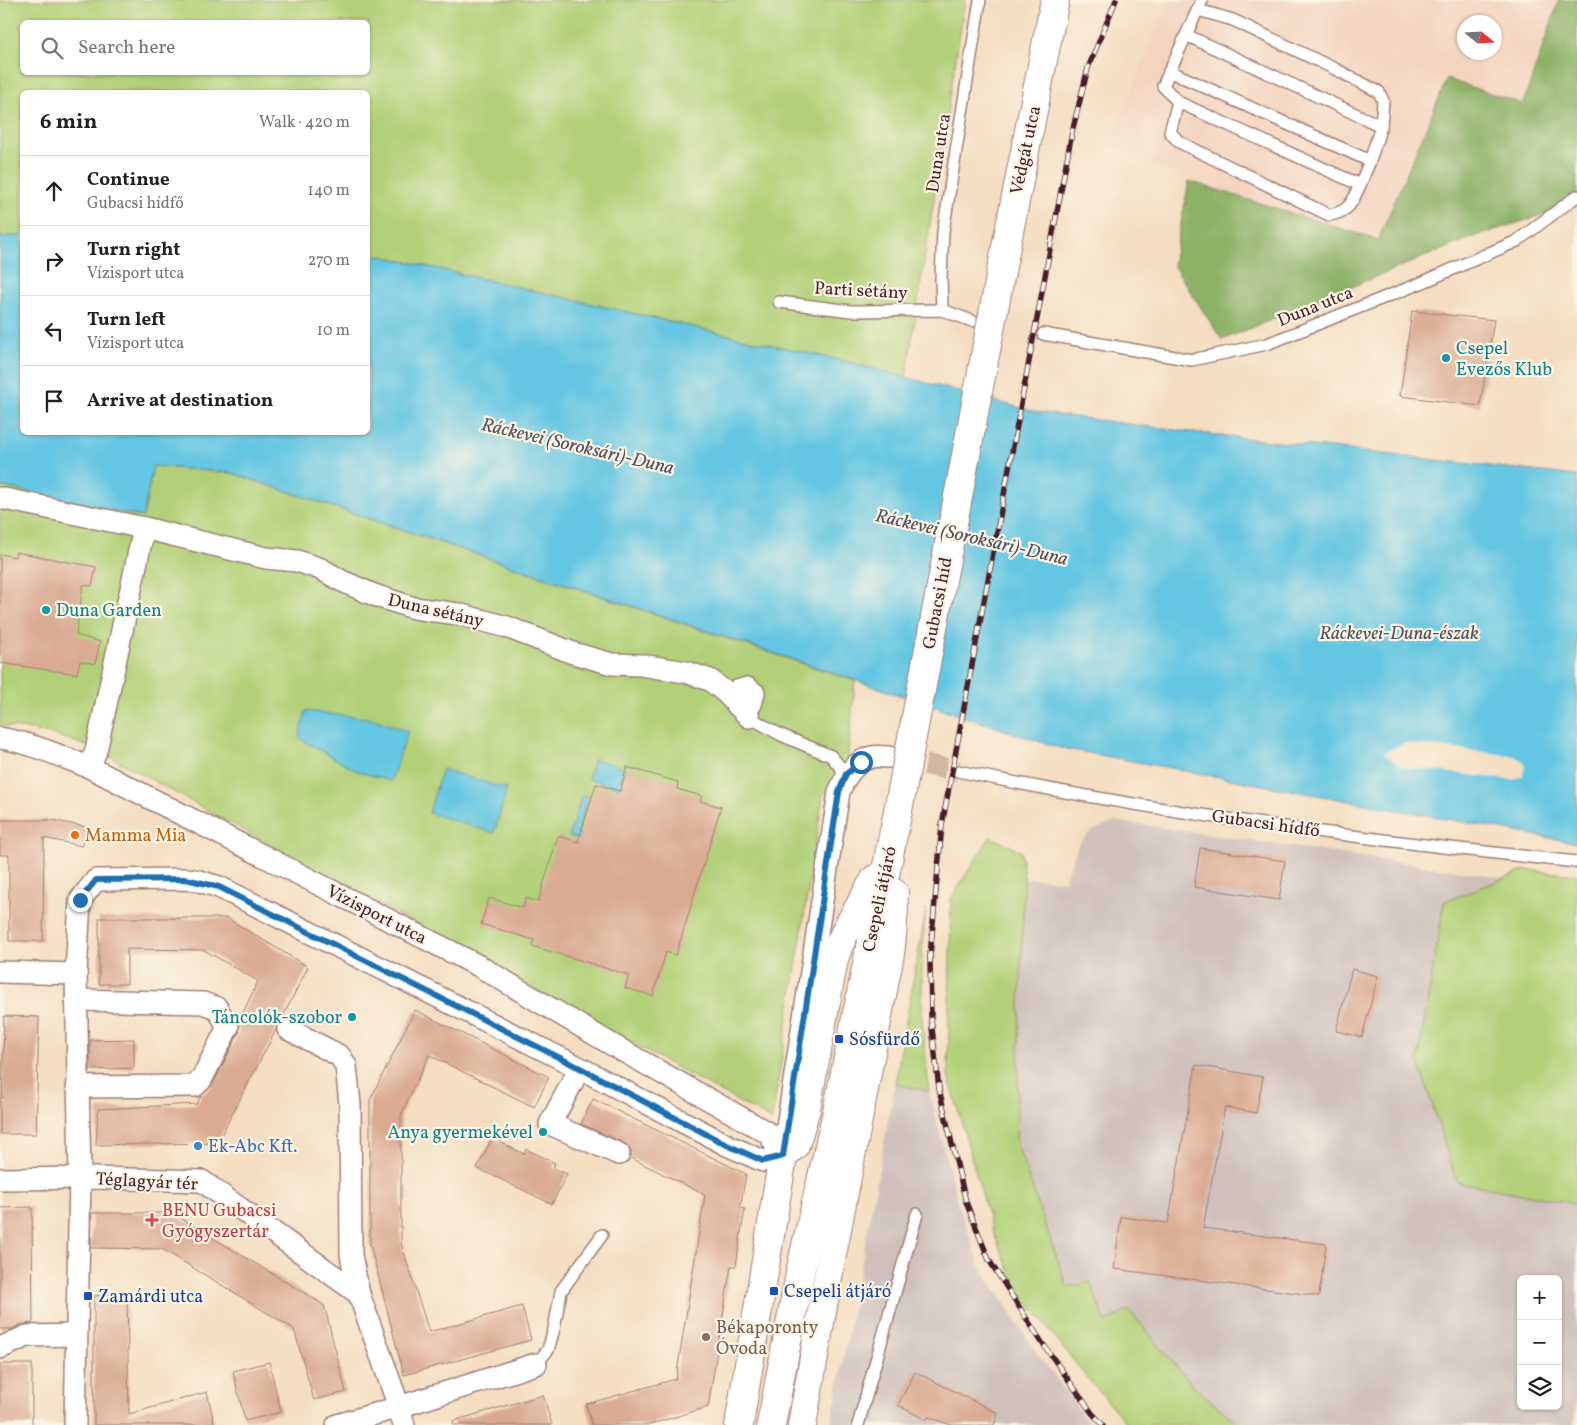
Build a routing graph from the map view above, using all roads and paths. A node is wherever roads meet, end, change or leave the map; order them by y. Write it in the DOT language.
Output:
graph roads {
  1 [pos="980,0"];
  2 [pos="1055,0"];
  3 [pos="1068,0"];
  4 [pos="1200,5"];
  5 [pos="1051,29"];
  6 [pos="1186,35"];
  7 [pos="1169,71"];
  8 [pos="1178,102"];
  9 [pos="1381,126"];
  10 [pos="1370,161"];
  11 [pos="1360,185"];
  12 [pos="1577,196"];
  13 [pos="1001,272"];
  14 [pos="778,302"];
  15 [pos="942,310"];
  16 [pos="972,321"];
  17 [pos="1043,334"];
  18 [pos="0,498"];
  19 [pos="144,528"];
  20 [pos="738,705"];
  21 [pos="0,738"];
  22 [pos="889,757"];
  23 [pos="89,767"];
  24 [pos="958,771"];
  25 [pos="846,774"];
  26 [pos="895,825"];
  27 [pos="1577,862"];
  28 [pos="0,972"];
  29 [pos="76,974"];
  30 [pos="884,985"];
  31 [pos="76,1000"];
  32 [pos="288,1029"];
  33 [pos="580,1068"];
  34 [pos="77,1087"];
  35 [pos="837,1112"];
  36 [pos="741,1119"];
  37 [pos="727,1145"];
  38 [pos="619,1154"];
  39 [pos="783,1156"];
  40 [pos="80,1178"];
  41 [pos="0,1179"];
  42 [pos="917,1214"];
  43 [pos="602,1235"];
  44 [pos="359,1294"];
  45 [pos="76,1335"];
  46 [pos="0,1348"];
  47 [pos="536,1364"];
  48 [pos="402,1416"];
  49 [pos="75,1425"];
  50 [pos="337,1425"];
  51 [pos="739,1425"];
  52 [pos="771,1425"];
  53 [pos="802,1425"];
  54 [pos="858,1425"];
  1 -- 15 [label="lane, Duna utca"];
  2 -- 5 [label="main road, Védgát utca"];
  3 -- 5 [label="main road, Védgát utca"];
  4 -- 6 [label="lane"];
  4 -- 9 [label="lane"];
  5 -- 13 [label="main road, Védgát utca"];
  6 -- 7 [label="lane"];
  6 -- 9 [label="lane"];
  7 -- 8 [label="lane"];
  7 -- 10 [label="lane"];
  8 -- 11 [label="lane"];
  8 -- 11 [label="lane"];
  9 -- 10 [label="lane"];
  10 -- 11 [label="lane"];
  12 -- 17 [label="lane, Duna utca"];
  13 -- 26 [label="main road, Gubacsi híd, bridge"];
  14 -- 15 [label="lane, Parti sétány"];
  15 -- 16 [label="lane"];
  18 -- 19 [label="street, Duna sétány"];
  19 -- 20 [label="street, Duna sétány"];
  19 -- 23 [label="street"];
  20 -- 25 [label="lane"];
  21 -- 23 [label="street, Vízisport utca"];
  22 -- 25 [label="street"];
  23 -- 36 [label="street, Vízisport utca"];
  24 -- 27 [label="lane, Gubacsi hídfő"];
  25 -- 39 [label="street"];
  26 -- 30 [label="main road, Csepeli átjáró"];
  26 -- 35 [label="main road, Csepeli átjáró"];
  26 -- 39 [label="main road"];
  28 -- 29 [label="street"];
  29 -- 31 [label="street"];
  29 -- 33 [label="street"];
  30 -- 35 [label="main road, Csepeli átjáró"];
  30 -- 53 [label="main road"];
  31 -- 34 [label="street"];
  31 -- 34 [label="street"];
  32 -- 44 [label="street"];
  33 -- 37 [label="street"];
  33 -- 38 [label="street"];
  34 -- 40 [label="street"];
  35 -- 52 [label="main road, Csepeli átjáró"];
  36 -- 37 [label="street"];
  36 -- 39 [label="street, Vízisport utca"];
  37 -- 39 [label="street"];
  39 -- 51 [label="main road"];
  40 -- 41 [label="street, Téglagyár tér"];
  40 -- 44 [label="street, Téglagyár tér"];
  40 -- 45 [label="street"];
  42 -- 54 [label="lane"];
  43 -- 47 [label="lane"];
  44 -- 48 [label="street"];
  45 -- 46 [label="street"];
  45 -- 49 [label="street"];
  47 -- 48 [label="street"];
  48 -- 50 [label="street"];
}
